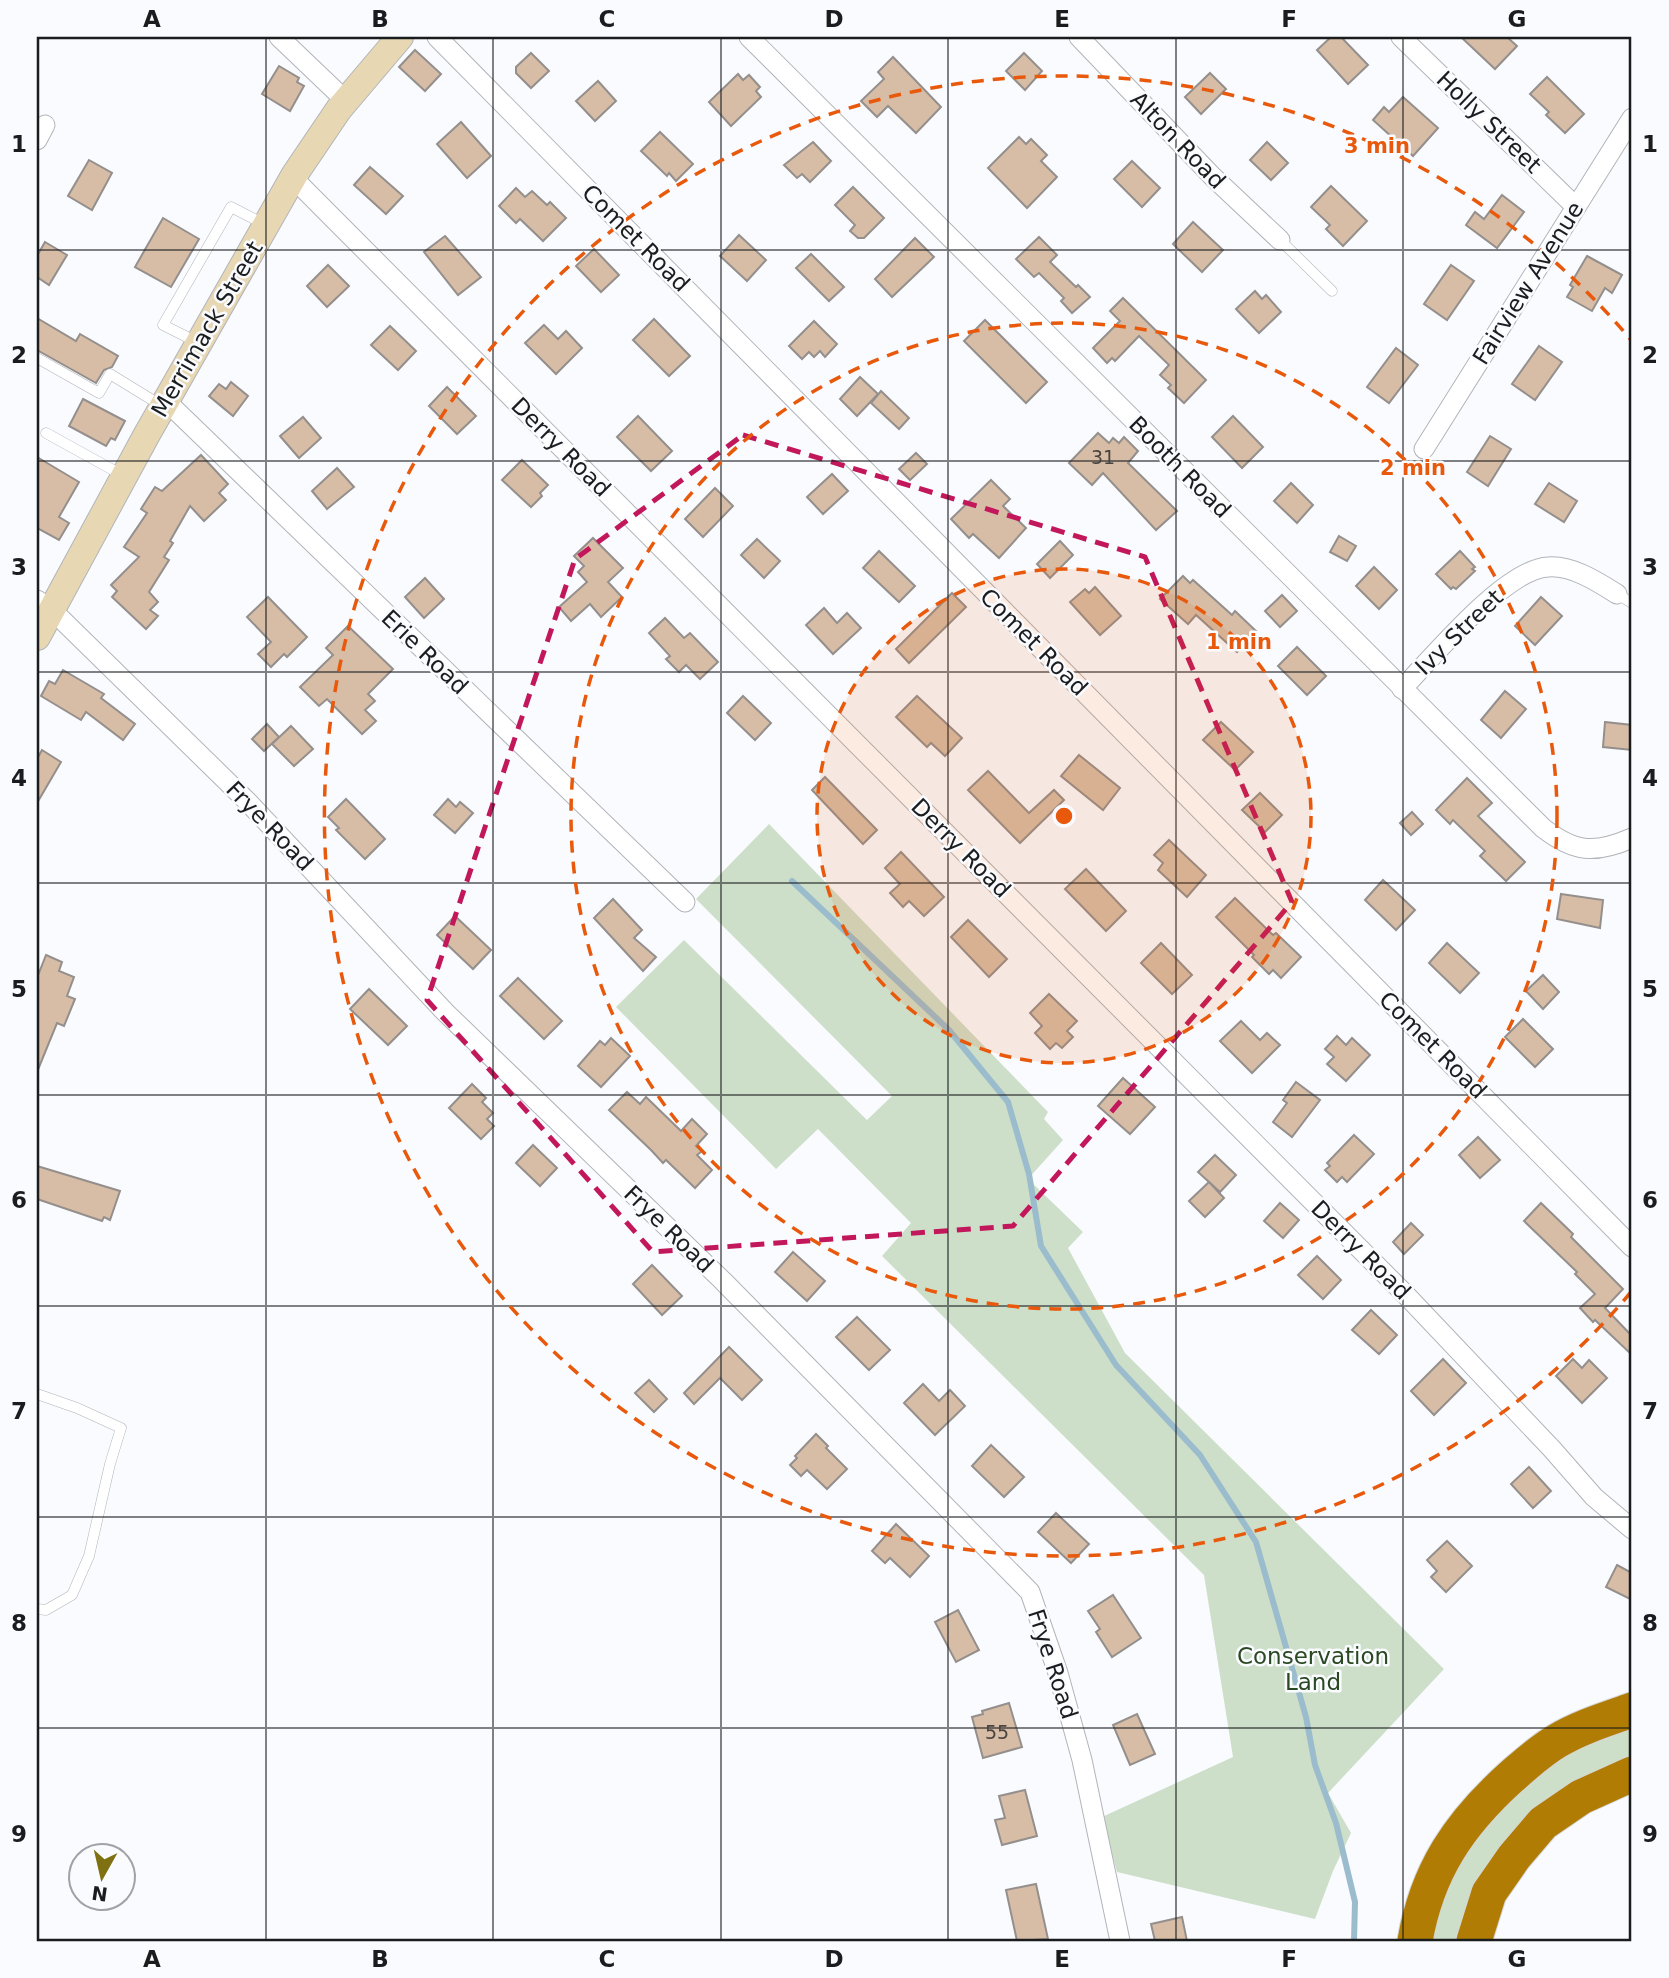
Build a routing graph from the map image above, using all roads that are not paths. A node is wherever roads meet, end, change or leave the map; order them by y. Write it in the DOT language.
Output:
graph roads {
  1 [pos="279,37"];
  2 [pos="400,37"];
  3 [pos="437,37"];
  4 [pos="749,37"];
  5 [pos="1079,37"];
  6 [pos="1402,37"];
  7 [pos="346,101"];
  8 [pos="1632,118"];
  9 [pos="293,178"];
  10 [pos="1576,207"];
  11 [pos="266,225"];
  12 [pos="1280,240"];
  13 [pos="1332,291"];
  14 [pos="199,343"];
  15 [pos="37,358"];
  16 [pos="164,404"];
  17 [pos="46,433"];
  18 [pos="1424,449"];
  19 [pos="124,476"];
  20 [pos="1625,599"];
  21 [pos="44,605"];
  22 [pos="37,637"];
  23 [pos="1402,689"];
  24 [pos="1632,838"];
  25 [pos="685,902"];
  26 [pos="1632,1247"];
  27 [pos="37,1394"];
  28 [pos="1628,1527"];
  29 [pos="37,1609"];
  30 [pos="1632,1710"];
  31 [pos="1632,1774"];
  32 [pos="1120,1941"];
  33 [pos="1415,1941"];
  34 [pos="1474,1941"];
  1 -- 7 [label="street"];
  2 -- 7 [label="main road, Merrimack Street"];
  3 -- 26 [label="street, Comet Road"];
  4 -- 23 [label="street, Booth Road"];
  5 -- 12 [label="street, Alton Road"];
  6 -- 10 [label="street, Holly Street"];
  7 -- 9 [label="main road, Merrimack Street"];
  8 -- 10 [label="street, Fairview Avenue"];
  9 -- 11 [label="main road, Merrimack Street"];
  9 -- 28 [label="street, Derry Road"];
  10 -- 18 [label="street, Fairview Avenue"];
  11 -- 14 [label="main road, Merrimack Street"];
  11 -- 14 [label="lane"];
  12 -- 13 [label="lane"];
  14 -- 16 [label="main road, Merrimack Street"];
  15 -- 16 [label="lane"];
  16 -- 19 [label="main road, Merrimack Street"];
  16 -- 25 [label="street, Erie Road"];
  17 -- 19 [label="lane"];
  19 -- 21 [label="main road, Merrimack Street"];
  20 -- 23 [label="street, Ivy Street"];
  21 -- 22 [label="main road, Merrimack Street"];
  21 -- 32 [label="street, Frye Road"];
  23 -- 24 [label="street, Booth Road"];
  27 -- 29 [label="lane"];
  30 -- 33 [label="highway"];
  31 -- 34 [label="highway"];
}
